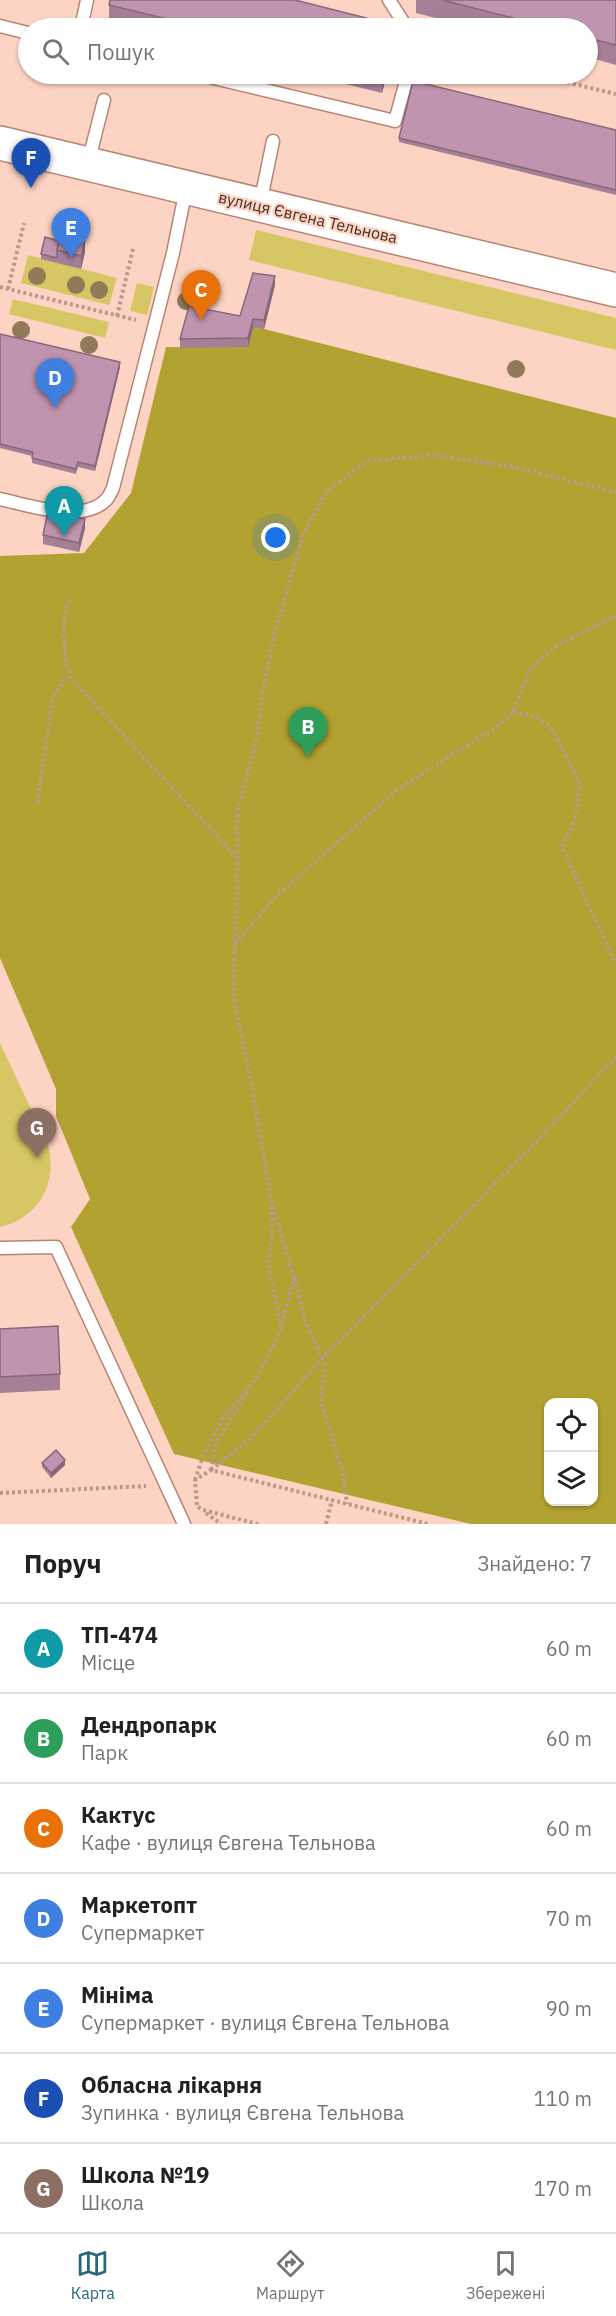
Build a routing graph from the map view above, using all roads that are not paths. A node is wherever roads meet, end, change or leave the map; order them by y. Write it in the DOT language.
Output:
graph roads {
  1 [pos="87,0"];
  2 [pos="389,0"];
  3 [pos="83,18"];
  4 [pos="400,18"];
  5 [pos="0,26"];
  6 [pos="18,30"];
  7 [pos="239,84"];
  8 [pos="405,84"];
  9 [pos="104,100"];
  10 [pos="273,141"];
  11 [pos="0,143"];
  12 [pos="88,164"];
  13 [pos="186,188"];
  14 [pos="259,205"];
  15 [pos="616,290"];
  16 [pos="0,499"];
  17 [pos="0,1248"];
  18 [pos="184,1524"];
  1 -- 3 [label="lane"];
  2 -- 4 [label="lane"];
  5 -- 6 [label="lane"];
  7 -- 8 [label="lane"];
  9 -- 12 [label="lane"];
  10 -- 14 [label="lane"];
  11 -- 12 [label="main road, вулиця Євгена Тельнова"];
  12 -- 13 [label="main road, вулиця Євгена Тельнова"];
  13 -- 14 [label="main road, вулиця Євгена Тельнова"];
  13 -- 16 [label="lane"];
  14 -- 15 [label="main road, вулиця Євгена Тельнова"];
  17 -- 18 [label="lane"];
}
